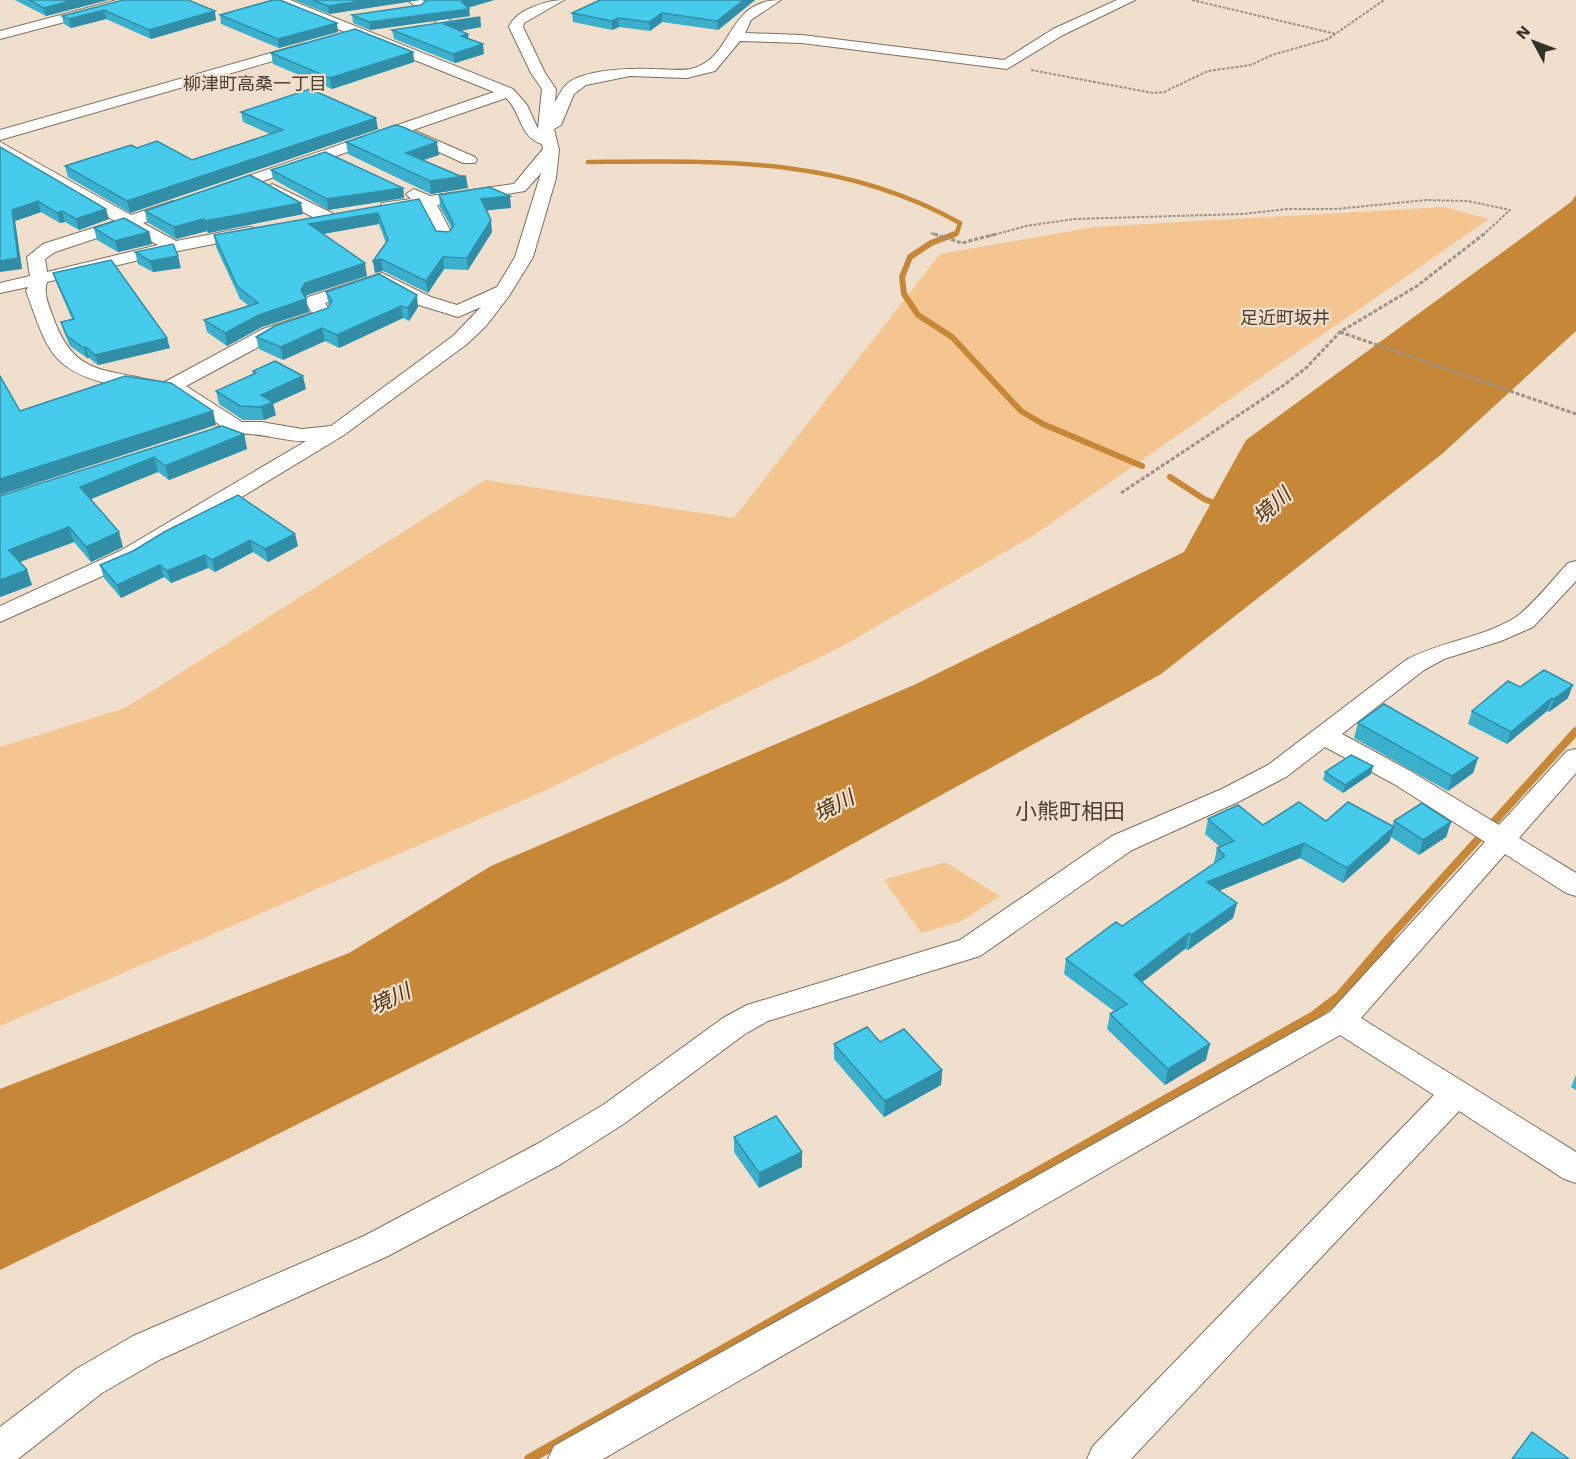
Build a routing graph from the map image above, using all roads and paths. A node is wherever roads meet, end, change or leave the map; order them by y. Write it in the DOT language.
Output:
graph roads {
  1 [pos="132,0"];
  2 [pos="278,0"];
  3 [pos="557,0"];
  4 [pos="774,0"];
  5 [pos="1128,0"];
  6 [pos="1192,0"];
  7 [pos="1384,0"];
  8 [pos="418,3"];
  9 [pos="399,9"];
  10 [pos="357,15"];
  11 [pos="328,20"];
  12 [pos="426,28"];
  13 [pos="391,33"];
  14 [pos="363,34"];
  15 [pos="1336,34"];
  16 [pos="0,35"];
  17 [pos="736,37"];
  18 [pos="1007,65"];
  19 [pos="508,92"];
  20 [pos="400,129"];
  21 [pos="0,135"];
  22 [pos="549,140"];
  23 [pos="0,147"];
  24 [pos="330,154"];
  25 [pos="469,159"];
  26 [pos="350,163"];
  27 [pos="254,179"];
  28 [pos="400,187"];
  29 [pos="427,201"];
  30 [pos="370,210"];
  31 [pos="348,213"];
  32 [pos="326,217"];
  33 [pos="130,221"];
  34 [pos="302,222"];
  35 [pos="267,229"];
  36 [pos="931,233"];
  37 [pos="445,238"];
  38 [pos="173,247"];
  39 [pos="39,280"];
  40 [pos="0,288"];
  41 [pos="503,291"];
  42 [pos="458,311"];
  43 [pos="1340,332"];
  44 [pos="464,336"];
  45 [pos="168,388"];
  46 [pos="1576,414"];
  47 [pos="237,428"];
  48 [pos="337,431"];
  49 [pos="199,440"];
  50 [pos="1121,493"];
  51 [pos="1571,579"];
  52 [pos="0,615"];
  53 [pos="1324,735"];
  54 [pos="1576,758"];
  55 [pos="1492,833"];
  56 [pos="1576,886"];
  57 [pos="1341,1020"];
  58 [pos="1455,1094"];
  59 [pos="1576,1169"];
  60 [pos="0,1450"];
  61 [pos="567,1459"];
  62 [pos="1106,1459"];
  1 -- 16 [label="street"];
  2 -- 11 [label="street"];
  3 -- 22 [label="street"];
  4 -- 17 [label="street"];
  5 -- 18 [label="street"];
  6 -- 15 [label="path"];
  7 -- 15 [label="path"];
  8 -- 9 [label="street"];
  8 -- 12 [label="street"];
  10 -- 11 [label="street"];
  11 -- 14 [label="street"];
  13 -- 14 [label="street"];
  14 -- 19 [label="street"];
  14 -- 21 [label="street"];
  15 -- 18 [label="path"];
  17 -- 18 [label="street"];
  17 -- 22 [label="street"];
  19 -- 20 [label="street"];
  19 -- 22 [label="street"];
  20 -- 24 [label="street"];
  20 -- 25 [label="street"];
  22 -- 29 [label="street"];
  22 -- 41 [label="street"];
  23 -- 33 [label="street"];
  24 -- 26 [label="street"];
  24 -- 27 [label="street"];
  27 -- 32 [label="street"];
  27 -- 33 [label="street"];
  28 -- 29 [label="street"];
  29 -- 30 [label="street"];
  29 -- 37 [label="street"];
  31 -- 32 [label="street"];
  32 -- 34 [label="street"];
  33 -- 38 [label="street"];
  33 -- 39 [label="street"];
  35 -- 38 [label="street"];
  36 -- 43 [label="path"];
  38 -- 39 [label="street"];
  39 -- 40 [label="street"];
  39 -- 45 [label="street"];
  41 -- 42 [label="street"];
  41 -- 44 [label="street"];
  42 -- 44 [label="street"];
  42 -- 45 [label="street"];
  43 -- 46 [label="path"];
  43 -- 50 [label="path"];
  44 -- 48 [label="street"];
  45 -- 47 [label="street"];
  47 -- 48 [label="street"];
  47 -- 49 [label="street"];
  48 -- 52 [label="street"];
  51 -- 53 [label="street"];
  53 -- 55 [label="street"];
  53 -- 60 [label="street"];
  54 -- 55 [label="street"];
  55 -- 56 [label="street"];
  55 -- 57 [label="street"];
  57 -- 58 [label="street"];
  57 -- 61 [label="street"];
  58 -- 59 [label="street"];
  58 -- 62 [label="street"];
}
